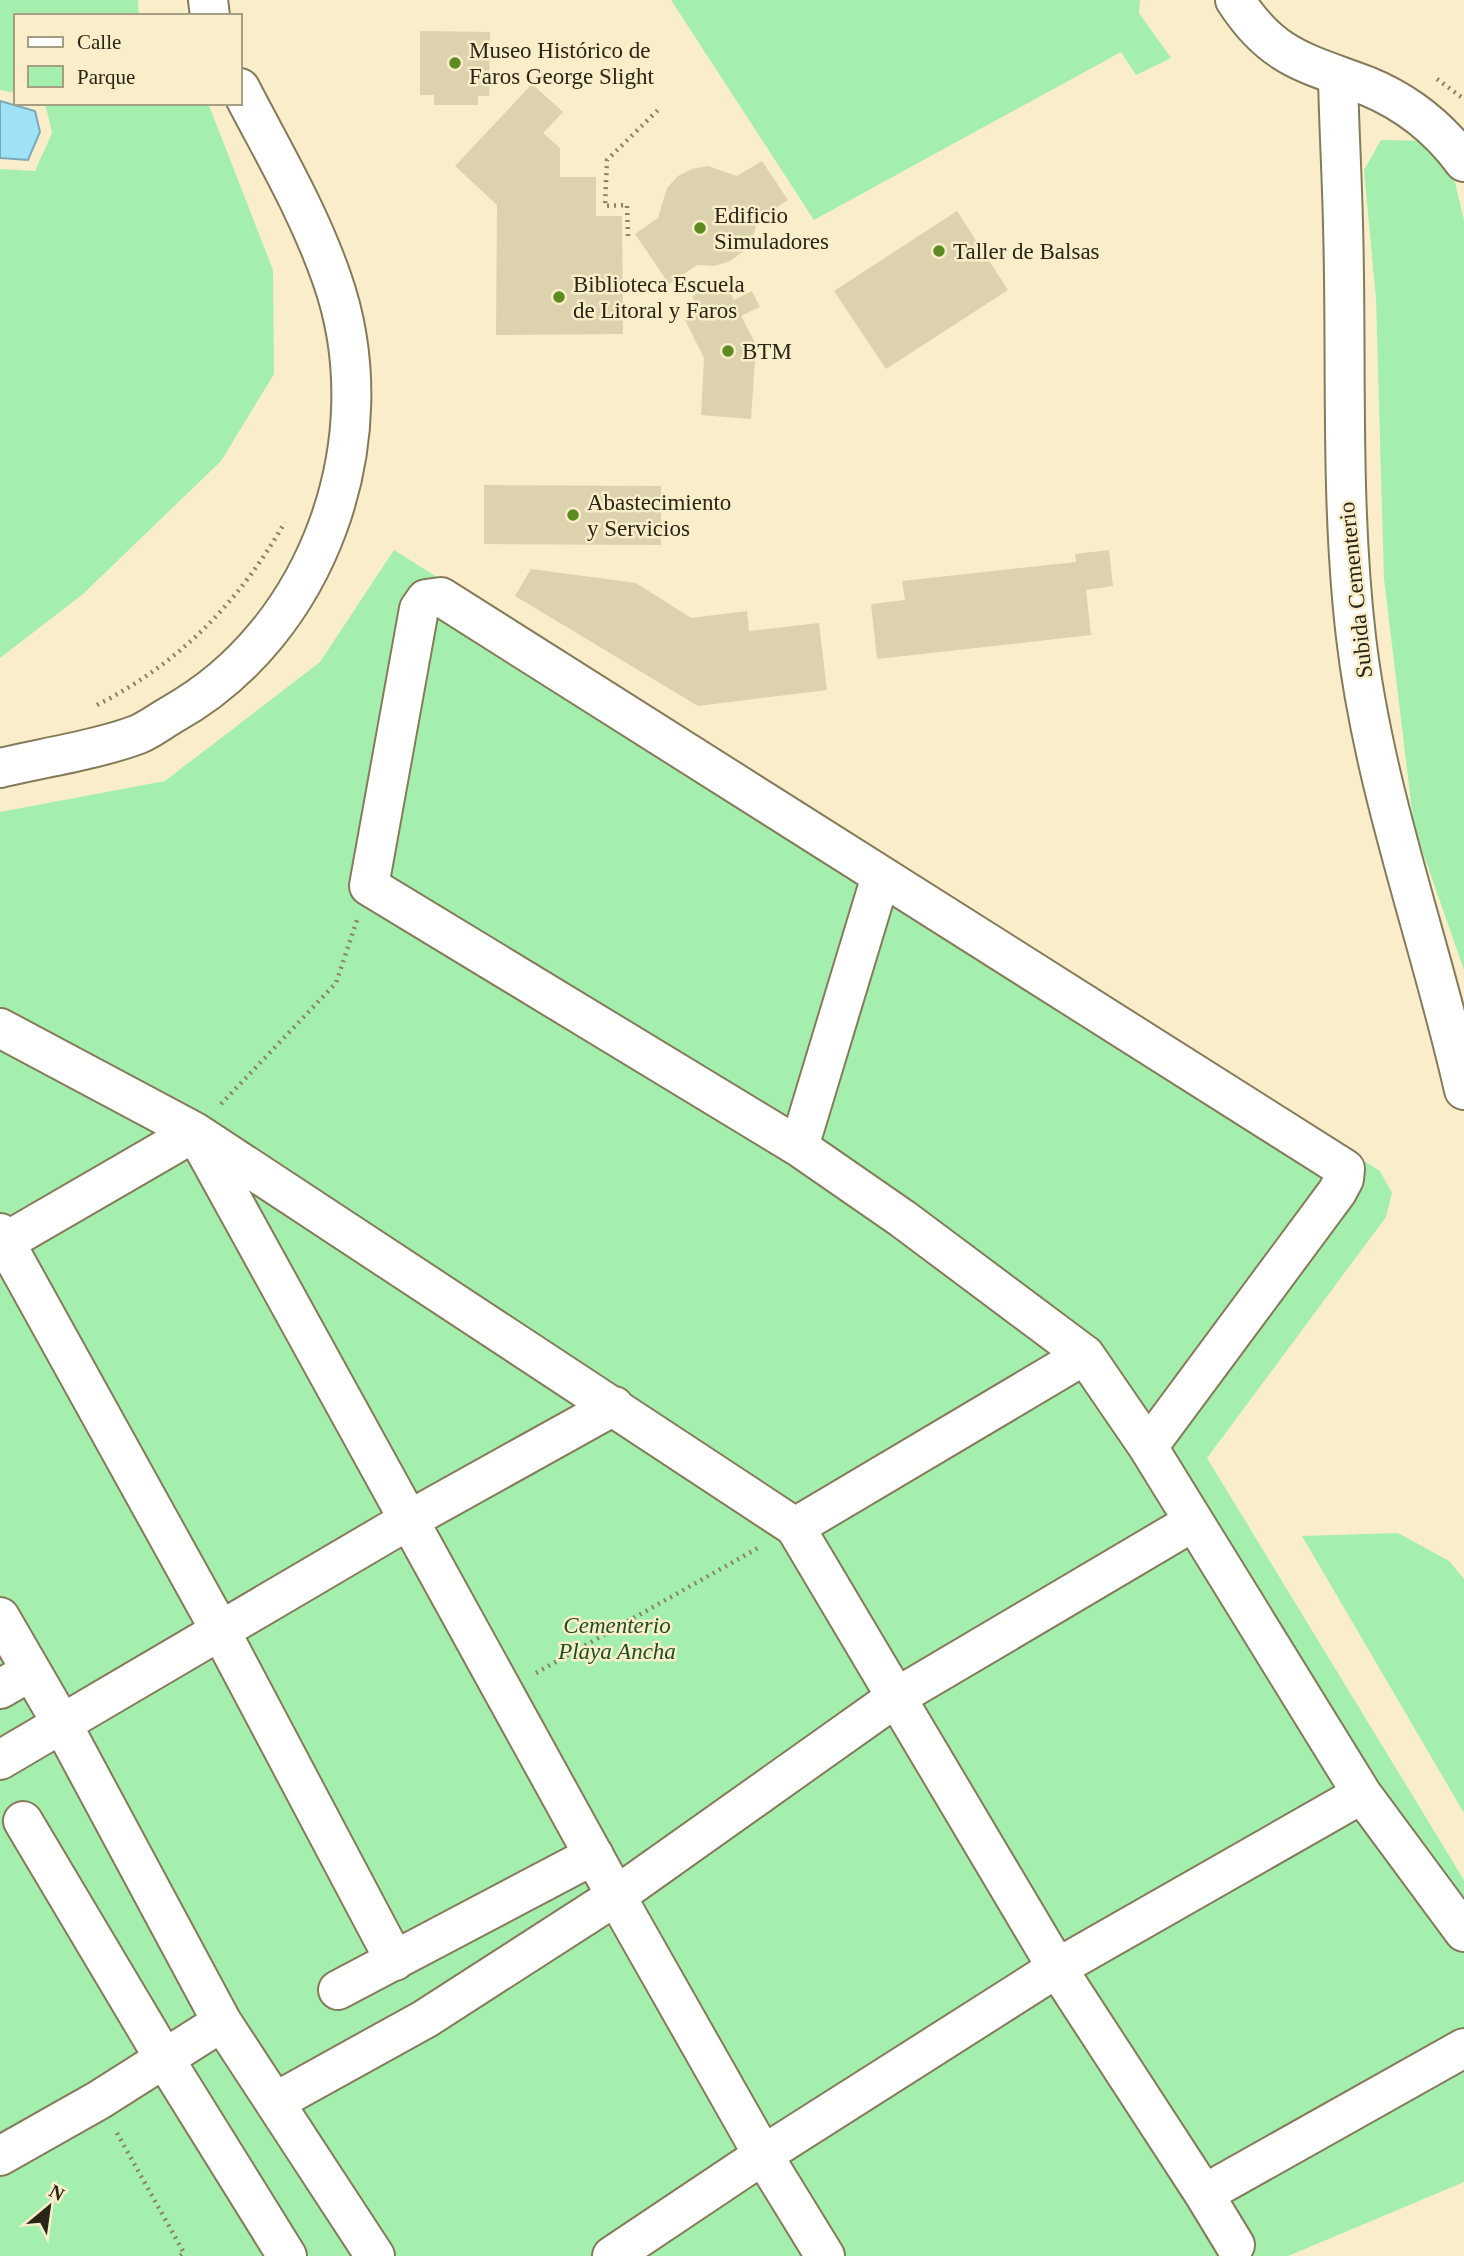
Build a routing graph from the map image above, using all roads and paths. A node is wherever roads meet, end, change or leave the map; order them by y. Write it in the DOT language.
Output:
graph roads {
  1 [pos="1235,0"];
  2 [pos="1338,77"];
  3 [pos="242,92"];
  4 [pos="661,107"];
  5 [pos="1464,162"];
  6 [pos="628,236"];
  7 [pos="287,518"];
  8 [pos="87,710"];
  9 [pos="0,768"];
  10 [pos="881,876"];
  11 [pos="369,886"];
  12 [pos="0,1028"];
  13 [pos="1464,1090"];
  14 [pos="195,1132"];
  15 [pos="799,1147"];
  16 [pos="2,1240"];
  17 [pos="1085,1355"];
  18 [pos="614,1406"];
  19 [pos="1148,1447"];
  20 [pos="407,1521"];
  21 [pos="1193,1522"];
  22 [pos="795,1527"];
  23 [pos="0,1617"];
  24 [pos="221,1632"];
  25 [pos="16,1680"];
  26 [pos="503,1692"];
  27 [pos="895,1698"];
  28 [pos="62,1724"];
  29 [pos="0,1760"];
  30 [pos="1362,1794"];
  31 [pos="23,1821"];
  32 [pos="594,1855"];
  33 [pos="616,1896"];
  34 [pos="1464,1932"];
  35 [pos="395,1961"];
  36 [pos="1058,1968"];
  37 [pos="338,1990"];
  38 [pos="222,2022"];
  39 [pos="1464,2048"];
  40 [pos="164,2059"];
  41 [pos="99,2100"];
  42 [pos="275,2102"];
  43 [pos="763,2155"];
  44 [pos="0,2156"];
  45 [pos="1203,2193"];
  46 [pos="1235,2245"];
  47 [pos="180,2256"];
  48 [pos="287,2256"];
  49 [pos="375,2256"];
  50 [pos="612,2256"];
  51 [pos="825,2256"];
  1 -- 2 [label="main road"];
  2 -- 5 [label="main road"];
  2 -- 13 [label="main road, Subida Cementerio"];
  3 -- 9 [label="main road"];
  4 -- 6 [label="path"];
  7 -- 8 [label="path"];
  10 -- 11 [label="main road"];
  10 -- 15 [label="main road"];
  10 -- 19 [label="main road"];
  11 -- 14 [label="path"];
  11 -- 15 [label="main road"];
  12 -- 14 [label="main road"];
  14 -- 16 [label="main road"];
  14 -- 18 [label="main road"];
  14 -- 20 [label="main road"];
  15 -- 17 [label="main road"];
  16 -- 24 [label="main road"];
  17 -- 19 [label="main road"];
  17 -- 22 [label="main road"];
  18 -- 20 [label="main road"];
  18 -- 22 [label="main road"];
  19 -- 21 [label="main road"];
  20 -- 24 [label="main road"];
  20 -- 26 [label="main road"];
  21 -- 27 [label="main road"];
  21 -- 30 [label="main road"];
  22 -- 26 [label="path"];
  22 -- 27 [label="main road"];
  23 -- 25 [label="main road"];
  24 -- 28 [label="main road"];
  24 -- 35 [label="main road"];
  25 -- 28 [label="main road"];
  26 -- 32 [label="main road"];
  27 -- 33 [label="main road"];
  27 -- 36 [label="main road"];
  28 -- 29 [label="main road"];
  28 -- 38 [label="main road"];
  30 -- 34 [label="main road"];
  30 -- 36 [label="main road"];
  31 -- 40 [label="main road"];
  32 -- 33 [label="main road"];
  32 -- 35 [label="main road"];
  33 -- 42 [label="main road"];
  33 -- 43 [label="main road"];
  35 -- 37 [label="main road"];
  36 -- 43 [label="main road"];
  36 -- 45 [label="main road"];
  38 -- 40 [label="main road"];
  38 -- 42 [label="main road"];
  39 -- 45 [label="main road"];
  40 -- 41 [label="main road"];
  40 -- 48 [label="main road"];
  41 -- 44 [label="main road"];
  41 -- 47 [label="path"];
  42 -- 49 [label="main road"];
  43 -- 50 [label="main road"];
  43 -- 51 [label="main road"];
  45 -- 46 [label="main road"];
}
